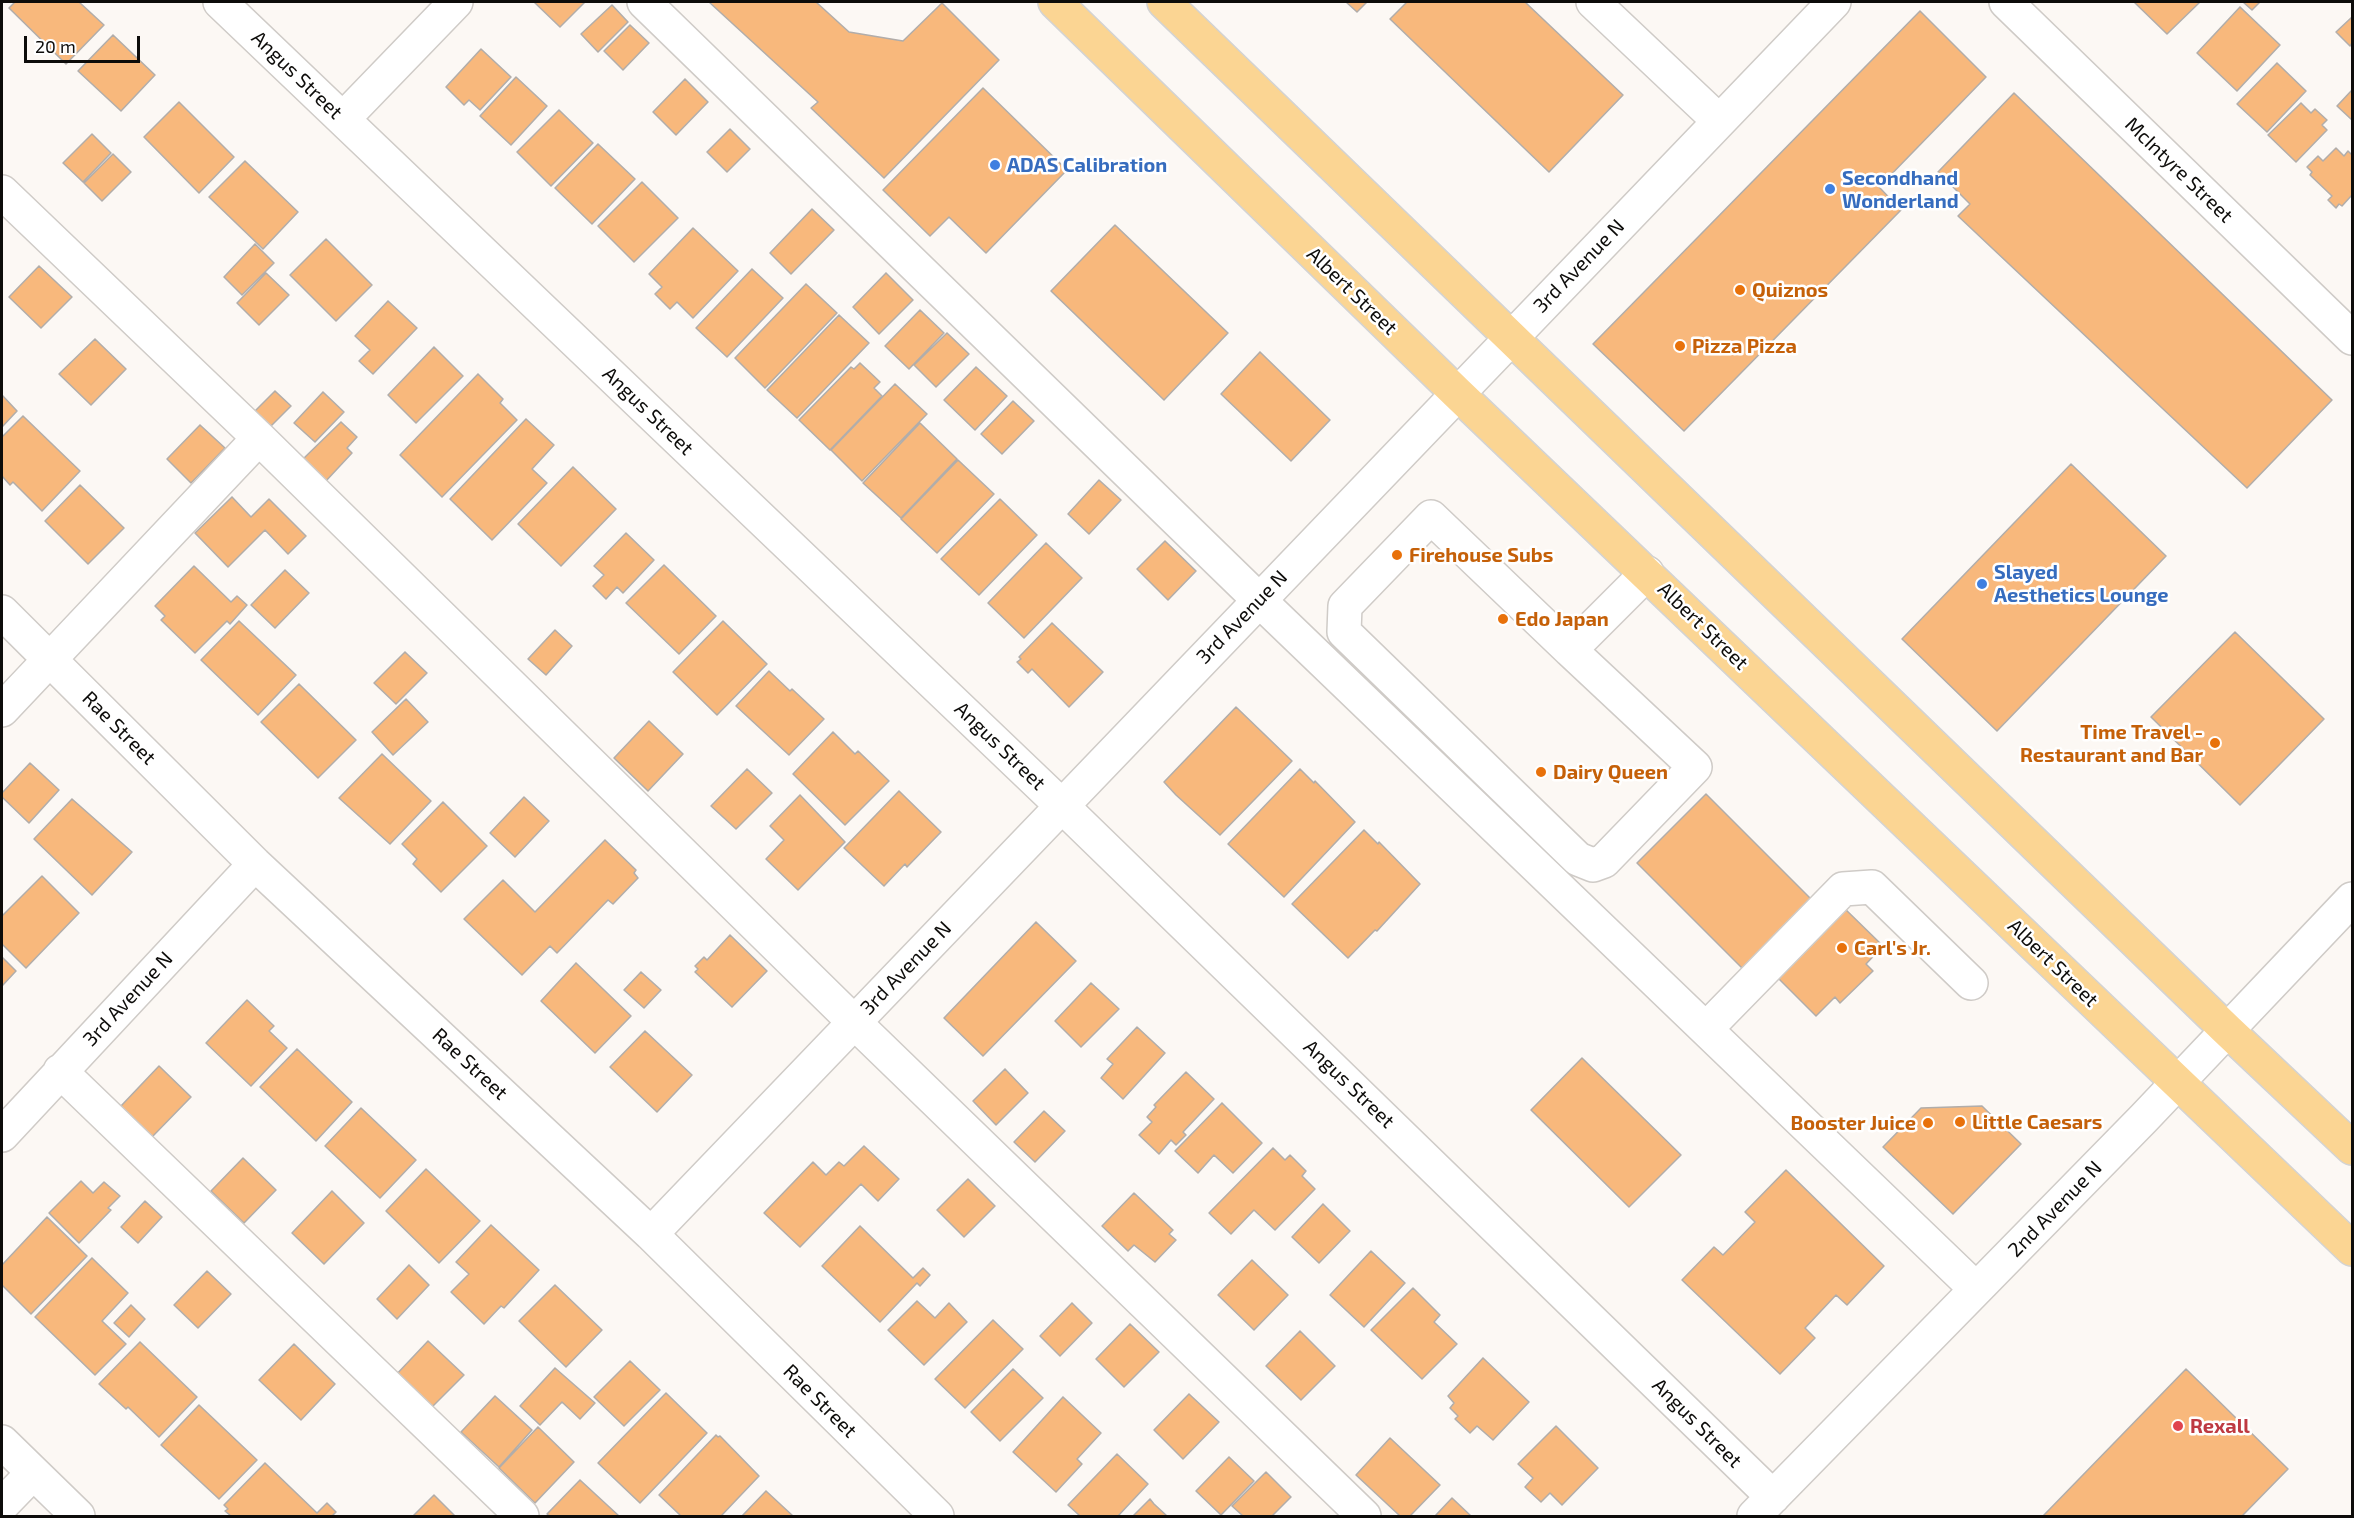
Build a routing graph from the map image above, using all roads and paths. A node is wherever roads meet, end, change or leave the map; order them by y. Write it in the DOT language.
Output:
graph roads {
  1 [pos="220,2"];
  2 [pos="456,2"];
  3 [pos="644,2"];
  4 [pos="1055,2"];
  5 [pos="1164,2"];
  6 [pos="1593,2"];
  7 [pos="1834,2"];
  8 [pos="2006,2"];
  9 [pos="343,119"];
  10 [pos="1719,121"];
  11 [pos="2,192"];
  12 [pos="1512,336"];
  13 [pos="2352,338"];
  14 [pos="1457,393"];
  15 [pos="259,438"];
  16 [pos="1647,573"];
  17 [pos="1258,600"];
  18 [pos="2,612"];
  19 [pos="1570,650"];
  20 [pos="50,660"];
  21 [pos="2,710"];
  22 [pos="1062,806"];
  23 [pos="255,864"];
  24 [pos="2352,899"];
  25 [pos="1971,983"];
  26 [pos="854,1022"];
  27 [pos="1706,1029"];
  28 [pos="2227,1030"];
  29 [pos="60,1071"];
  30 [pos="2177,1083"];
  31 [pos="2,1135"];
  32 [pos="2352,1148"];
  33 [pos="651,1234"];
  34 [pos="2352,1249"];
  35 [pos="1976,1289"];
  36 [pos="2,1442"];
  37 [pos="33,1473"];
  38 [pos="2,1505"];
  39 [pos="1764,1507"];
  40 [pos="78,1516"];
  41 [pos="522,1516"];
  42 [pos="937,1516"];
  43 [pos="1364,1516"];
  1 -- 9 [label="street, Angus Street"];
  2 -- 9 [label="street"];
  3 -- 17 [label="street"];
  4 -- 14 [label="main road, Albert Street"];
  5 -- 12 [label="main road"];
  6 -- 10 [label="street"];
  7 -- 10 [label="street, 3rd Avenue N"];
  8 -- 13 [label="street, McIntyre Street"];
  9 -- 22 [label="street, Angus Street"];
  10 -- 12 [label="street, 3rd Avenue N"];
  11 -- 15 [label="street"];
  12 -- 14 [label="street, 3rd Avenue N"];
  12 -- 28 [label="main road"];
  14 -- 16 [label="main road, Albert Street"];
  14 -- 17 [label="street, 3rd Avenue N"];
  15 -- 20 [label="street"];
  15 -- 26 [label="street"];
  16 -- 19 [label="street"];
  16 -- 30 [label="main road, Albert Street"];
  17 -- 22 [label="street, 3rd Avenue N"];
  17 -- 27 [label="street"];
  18 -- 20 [label="street, Rae Street"];
  19 -- 19 [label="street"];
  20 -- 21 [label="street"];
  20 -- 23 [label="street, Rae Street"];
  22 -- 26 [label="street, 3rd Avenue N"];
  22 -- 39 [label="street, Angus Street"];
  23 -- 29 [label="street, 3rd Avenue N"];
  23 -- 33 [label="street, Rae Street"];
  24 -- 28 [label="street, 2nd Avenue N"];
  25 -- 27 [label="street"];
  26 -- 33 [label="street, 3rd Avenue N"];
  26 -- 43 [label="street"];
  27 -- 35 [label="street"];
  28 -- 30 [label="street, 2nd Avenue N"];
  28 -- 32 [label="main road"];
  29 -- 31 [label="street, 3rd Avenue N"];
  29 -- 41 [label="street"];
  30 -- 34 [label="main road, Albert Street"];
  30 -- 35 [label="street, 2nd Avenue N"];
  33 -- 42 [label="street, Rae Street"];
  35 -- 39 [label="street, 2nd Avenue N"];
  36 -- 37 [label="street"];
  37 -- 38 [label="street"];
  37 -- 40 [label="street"];
}
